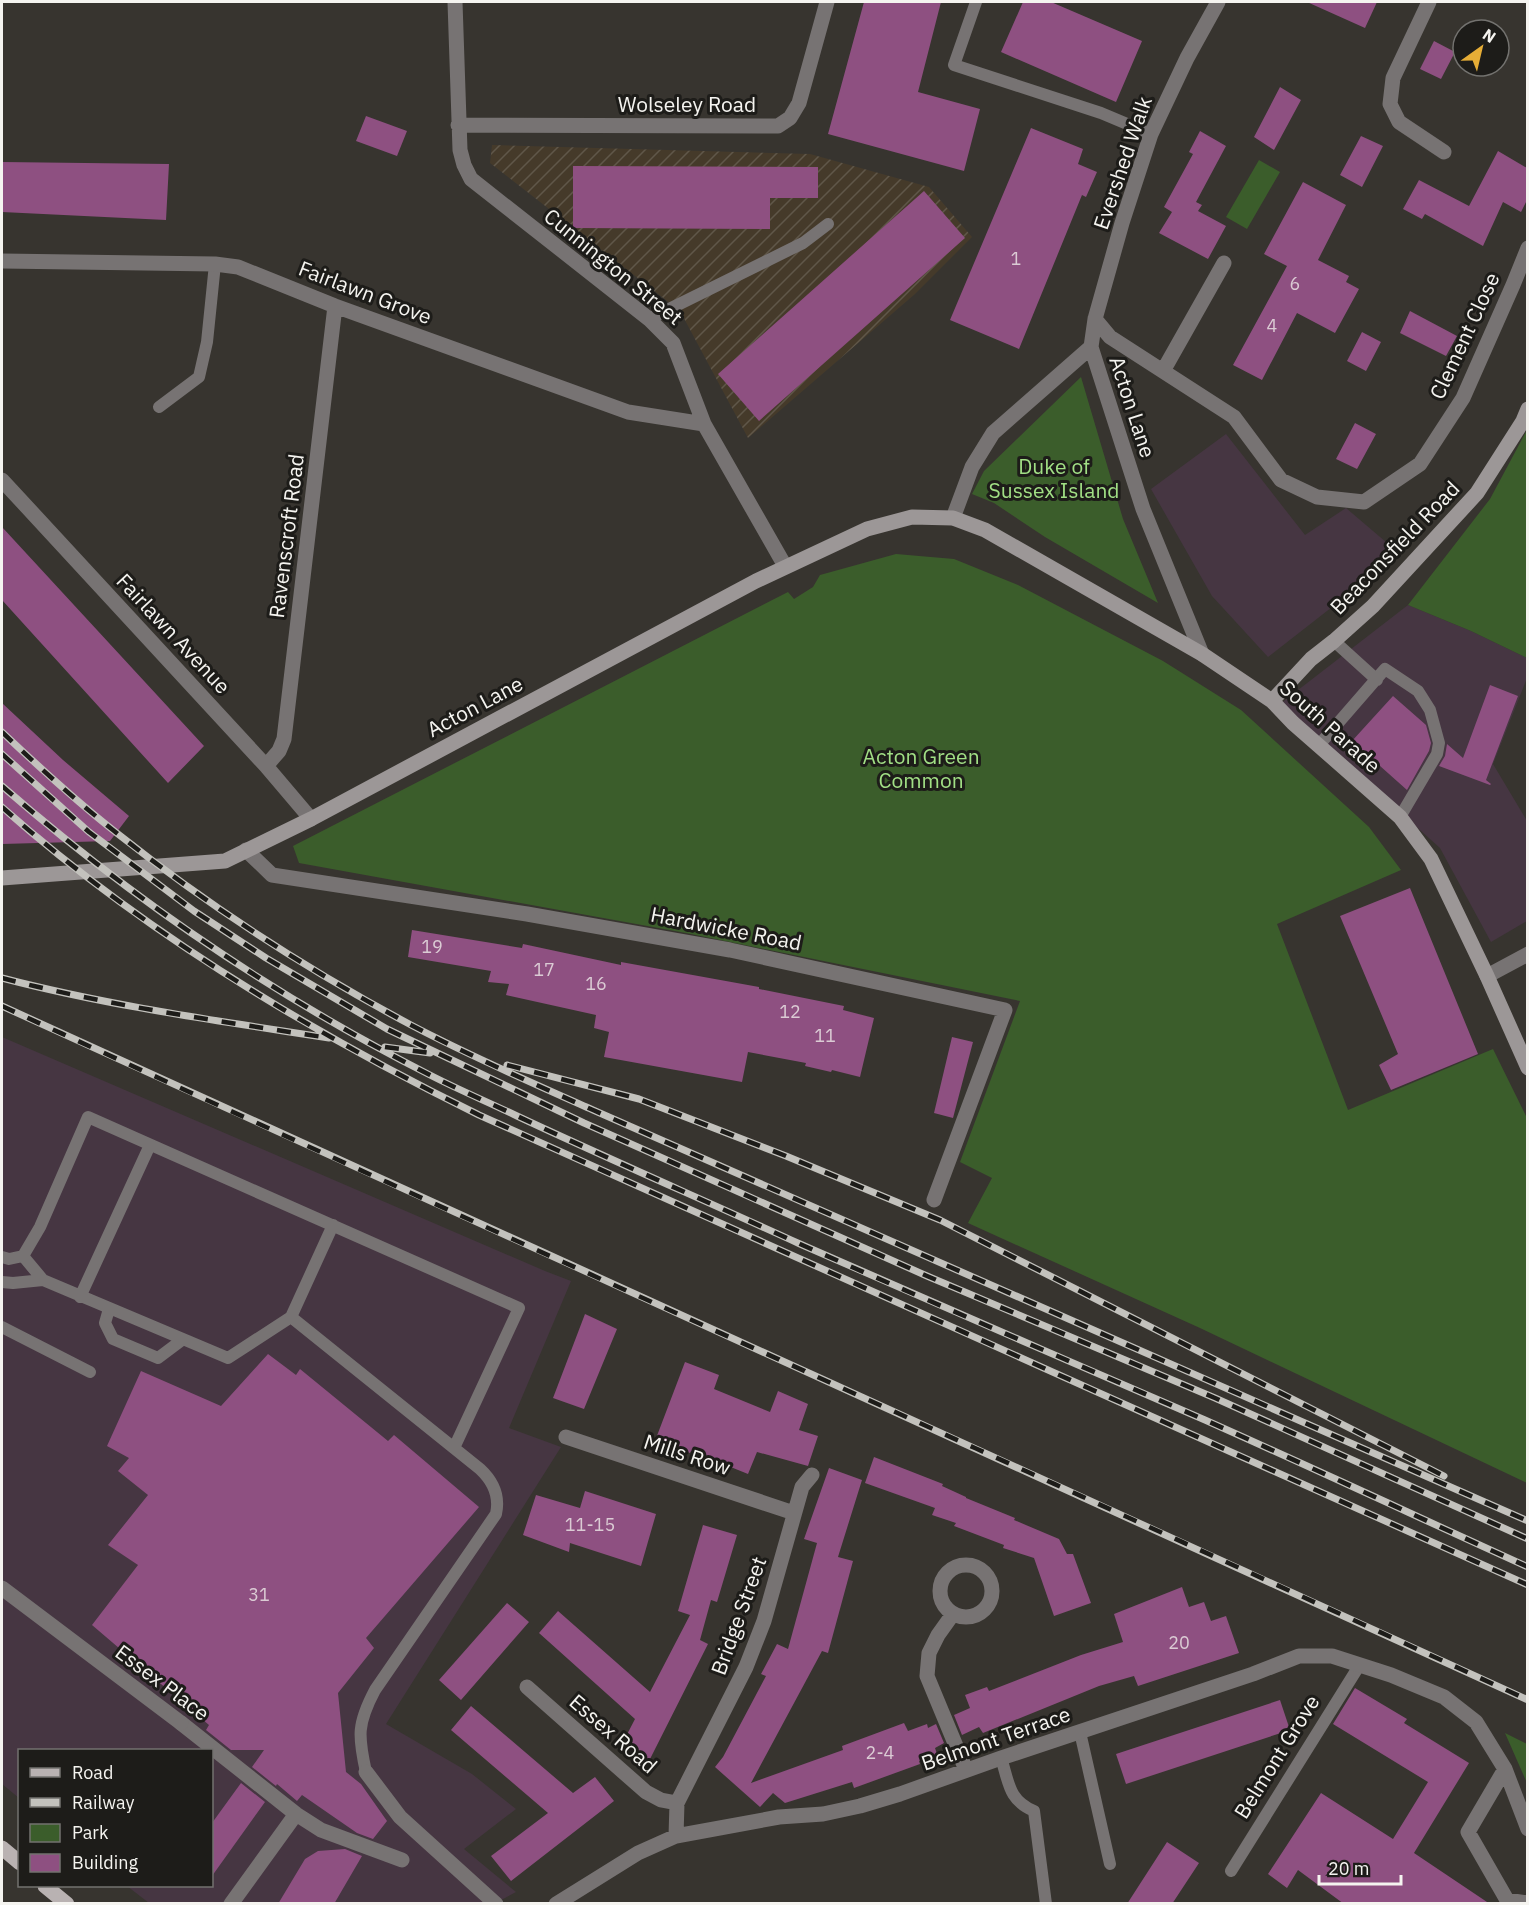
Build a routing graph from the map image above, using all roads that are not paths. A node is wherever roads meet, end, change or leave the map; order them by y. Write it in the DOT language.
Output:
graph roads {
  1 [pos="455,2"];
  2 [pos="826,2"];
  3 [pos="976,2"];
  4 [pos="1218,2"];
  5 [pos="1428,2"];
  6 [pos="458,124"];
  7 [pos="1151,134"];
  8 [pos="1444,152"];
  9 [pos="828,224"];
  10 [pos="1527,248"];
  11 [pos="2,261"];
  12 [pos="1224,263"];
  13 [pos="215,264"];
  14 [pos="335,306"];
  15 [pos="649,320"];
  16 [pos="1095,320"];
  17 [pos="1090,347"];
  18 [pos="1163,371"];
  19 [pos="159,407"];
  20 [pos="1527,408"];
  21 [pos="704,424"];
  22 [pos="2,480"];
  23 [pos="953,518"];
  24 [pos="985,530"];
  25 [pos="785,566"];
  26 [pos="1334,641"];
  27 [pos="1202,654"];
  28 [pos="1377,680"];
  29 [pos="1272,701"];
  30 [pos="1319,745"];
  31 [pos="266,766"];
  32 [pos="1400,817"];
  33 [pos="311,819"];
  34 [pos="246,850"];
  35 [pos="2,878"];
  36 [pos="1527,954"];
  37 [pos="1487,976"];
  38 [pos="1527,1068"];
  39 [pos="150,1145"];
  40 [pos="934,1200"];
  41 [pos="333,1225"];
  42 [pos="23,1256"];
  43 [pos="2,1257"];
  44 [pos="43,1280"];
  45 [pos="2,1282"];
  46 [pos="80,1297"];
  47 [pos="109,1309"];
  48 [pos="291,1317"];
  49 [pos="2,1326"];
  50 [pos="182,1340"];
  51 [pos="90,1372"];
  52 [pos="566,1437"];
  53 [pos="454,1448"];
  54 [pos="812,1475"];
  55 [pos="794,1514"];
  56 [pos="2,1588"];
  57 [pos="953,1614"];
  58 [pos="1359,1666"];
  59 [pos="527,1687"];
  60 [pos="1080,1732"];
  61 [pos="1001,1758"];
  62 [pos="1505,1769"];
  63 [pos="966,1770"];
  64 [pos="366,1772"];
  65 [pos="678,1803"];
  66 [pos="296,1814"];
  67 [pos="1527,1829"];
  68 [pos="676,1836"];
  69 [pos="2,1848"];
  70 [pos="402,1860"];
  71 [pos="18,1861"];
  72 [pos="1110,1864"];
  73 [pos="1231,1871"];
  74 [pos="46,1887"];
  75 [pos="1527,1903"];
  76 [pos="67,1904"];
  77 [pos="231,1904"];
  78 [pos="496,1904"];
  79 [pos="556,1904"];
  80 [pos="1046,1904"];
  1 -- 6 [label="street, Cunnington Street"];
  2 -- 6 [label="street, Wolseley Road"];
  3 -- 7 [label="lane"];
  4 -- 7 [label="street, Evershed Walk"];
  5 -- 8 [label="street"];
  6 -- 15 [label="street, Cunnington Street"];
  7 -- 16 [label="street, Evershed Walk"];
  9 -- 15 [label="lane"];
  10 -- 18 [label="street, Clement Close"];
  11 -- 13 [label="street, Fairlawn Grove"];
  12 -- 18 [label="street"];
  13 -- 14 [label="street, Fairlawn Grove"];
  13 -- 19 [label="lane"];
  14 -- 21 [label="street, Fairlawn Grove"];
  14 -- 31 [label="street, Ravenscroft Road"];
  15 -- 21 [label="street, Cunnington Street"];
  16 -- 17 [label="street, Evershed Walk"];
  16 -- 18 [label="street, Clement Close"];
  17 -- 23 [label="street, Acton Lane"];
  17 -- 27 [label="street, Acton Lane"];
  20 -- 26 [label="main road, Beaconsfield Road"];
  21 -- 25 [label="street, Cunnington Street"];
  22 -- 31 [label="street, Fairlawn Avenue"];
  23 -- 24 [label="main road, Acton Lane"];
  23 -- 25 [label="main road, Acton Lane"];
  24 -- 27 [label="main road, South Parade"];
  25 -- 33 [label="main road, Acton Lane"];
  26 -- 28 [label="lane"];
  26 -- 29 [label="main road, Beaconsfield Road"];
  27 -- 29 [label="main road, South Parade"];
  28 -- 30 [label="lane"];
  28 -- 32 [label="lane"];
  29 -- 30 [label="main road, South Parade"];
  30 -- 32 [label="main road, South Parade"];
  31 -- 33 [label="street, Fairlawn Avenue"];
  32 -- 37 [label="main road, South Parade"];
  33 -- 34 [label="main road, Acton Lane"];
  34 -- 35 [label="main road, Acton Lane"];
  34 -- 40 [label="street, Hardwicke Road"];
  36 -- 37 [label="street"];
  37 -- 38 [label="main road, South Parade"];
  39 -- 41 [label="lane"];
  39 -- 42 [label="lane"];
  39 -- 46 [label="lane"];
  41 -- 48 [label="lane"];
  41 -- 53 [label="lane"];
  42 -- 43 [label="lane"];
  42 -- 44 [label="lane"];
  44 -- 45 [label="lane"];
  44 -- 46 [label="lane"];
  46 -- 47 [label="lane"];
  47 -- 50 [label="lane"];
  47 -- 50 [label="lane"];
  48 -- 50 [label="lane"];
  48 -- 53 [label="lane"];
  49 -- 51 [label="lane"];
  52 -- 55 [label="street, Mills Row"];
  53 -- 64 [label="lane"];
  54 -- 55 [label="street, Bridge Street"];
  55 -- 65 [label="street, Bridge Street"];
  56 -- 66 [label="street, Essex Place"];
  57 -- 63 [label="street"];
  58 -- 60 [label="street, Belmont Terrace"];
  58 -- 62 [label="street"];
  58 -- 73 [label="lane, Belmont Grove"];
  59 -- 65 [label="street, Essex Road"];
  60 -- 61 [label="street, Belmont Terrace"];
  60 -- 72 [label="lane"];
  61 -- 63 [label="street, Belmont Terrace"];
  61 -- 80 [label="lane"];
  62 -- 67 [label="street"];
  62 -- 75 [label="street"];
  63 -- 68 [label="street, Belmont Terrace"];
  64 -- 78 [label="street"];
  65 -- 68 [label="street, Bridge Street"];
  66 -- 70 [label="street, Essex Place"];
  66 -- 77 [label="street"];
  68 -- 79 [label="street, Belmont Terrace"];
  69 -- 71 [label="main road"];
  74 -- 76 [label="main road"];
}
